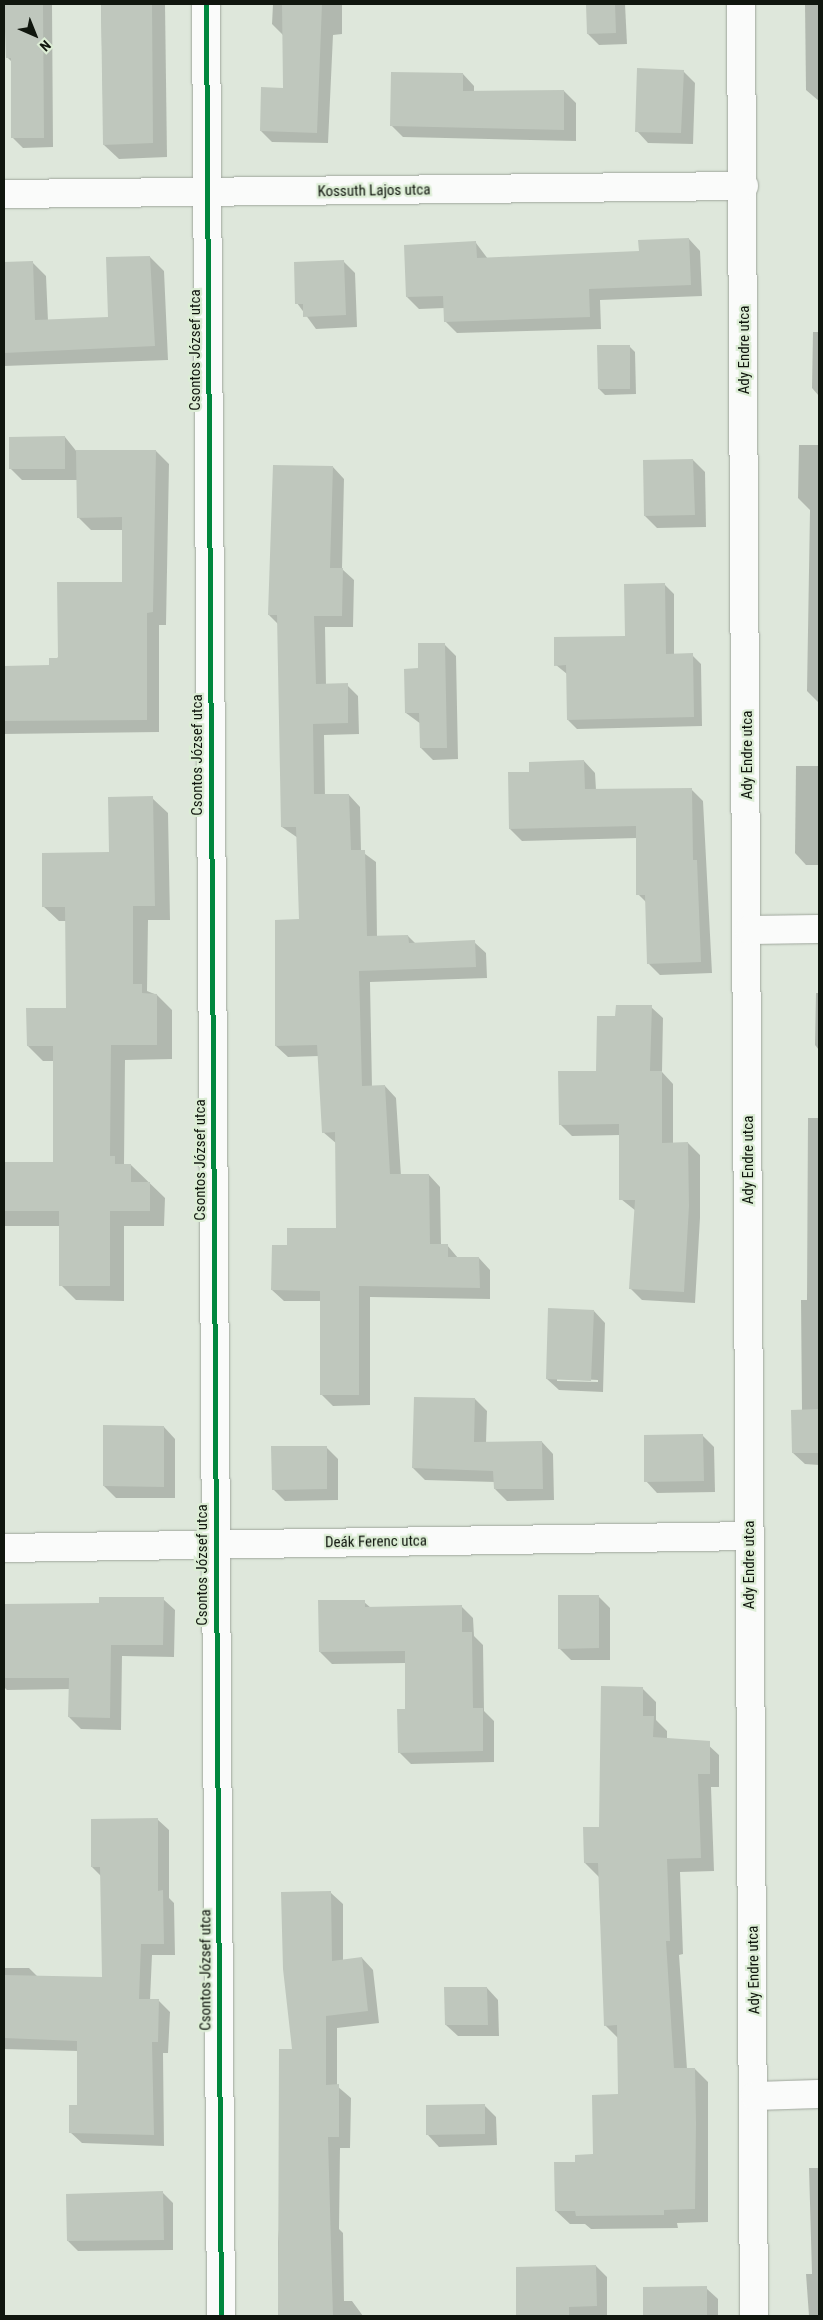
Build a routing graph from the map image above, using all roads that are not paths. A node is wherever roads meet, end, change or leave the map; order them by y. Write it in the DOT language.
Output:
graph roads {
  1 [pos="206,4"];
  2 [pos="741,4"];
  3 [pos="744,186"];
  4 [pos="4,194"];
  5 [pos="208,194"];
  6 [pos="819,929"];
  7 [pos="748,930"];
  8 [pos="749,1536"];
  9 [pos="216,1545"];
  10 [pos="4,1548"];
  11 [pos="819,2094"];
  12 [pos="755,2096"];
  13 [pos="221,2316"];
  14 [pos="754,2316"];
  1 -- 5 [label="street, Csontos József utca"];
  2 -- 3 [label="street, Ady Endre utca"];
  3 -- 5 [label="street, Kossuth Lajos utca"];
  3 -- 7 [label="street, Ady Endre utca"];
  4 -- 5 [label="street, Kossuth Lajos utca"];
  5 -- 9 [label="street, Csontos József utca"];
  6 -- 7 [label="street"];
  7 -- 8 [label="street, Ady Endre utca"];
  8 -- 9 [label="street, Deák Ferenc utca"];
  8 -- 12 [label="street, Ady Endre utca"];
  9 -- 10 [label="street, Deák Ferenc utca"];
  9 -- 13 [label="street, Csontos József utca"];
  11 -- 12 [label="street"];
  12 -- 14 [label="street, Ady Endre utca"];
}
